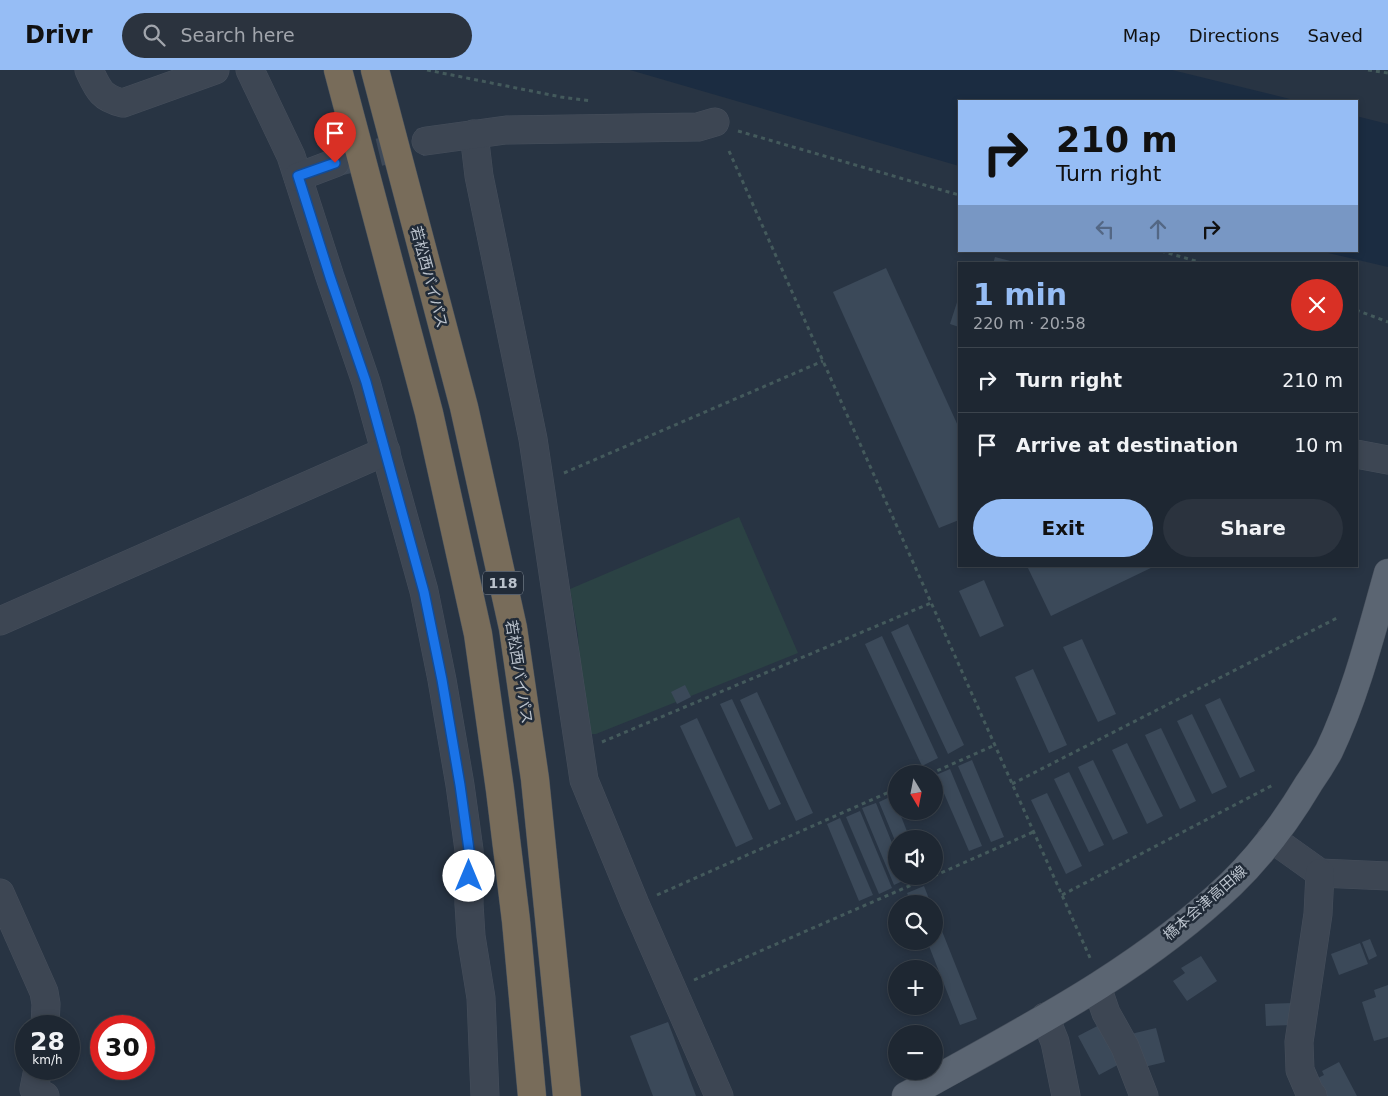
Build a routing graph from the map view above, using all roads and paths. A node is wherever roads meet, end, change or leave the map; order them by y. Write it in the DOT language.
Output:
graph roads {
  1 [pos="89,70"];
  2 [pos="215,70"];
  3 [pos="250,70"];
  4 [pos="1368,70"];
  5 [pos="1388,73"];
  6 [pos="376,76"];
  7 [pos="340,80"];
  8 [pos="715,122"];
  9 [pos="474,134"];
  10 [pos="426,141"];
  11 [pos="729,150"];
  12 [pos="335,163"];
  13 [pos="298,176"];
  14 [pos="1164,252"];
  15 [pos="1199,262"];
  16 [pos="1358,311"];
  17 [pos="1388,322"];
  18 [pos="823,361"];
  19 [pos="386,451"];
  20 [pos="1358,454"];
  21 [pos="1388,460"];
  22 [pos="541,484"];
  23 [pos="1388,572"];
  24 [pos="931,603"];
  25 [pos="1337,618"];
  26 [pos="0,621"];
  27 [pos="995,745"];
  28 [pos="579,752"];
  29 [pos="943,768"];
  30 [pos="1012,784"];
  31 [pos="1272,785"];
  32 [pos="888,793"];
  33 [pos="1034,832"];
  34 [pos="1271,838"];
  35 [pos="943,872"];
  36 [pos="1320,872"];
  37 [pos="1388,876"];
  38 [pos="912,885"];
  39 [pos="0,893"];
  40 [pos="1062,895"];
  41 [pos="635,904"];
  42 [pos="1099,986"];
  43 [pos="673,989"];
  44 [pos="46,1015"];
  45 [pos="1045,1018"];
  46 [pos="36,1080"];
  47 [pos="46,1096"];
  48 [pos="485,1096"];
  49 [pos="532,1096"];
  50 [pos="568,1096"];
  51 [pos="720,1096"];
  52 [pos="906,1096"];
  53 [pos="1066,1096"];
  54 [pos="1144,1096"];
  55 [pos="1314,1096"];
  1 -- 2 [label="street"];
  3 -- 13 [label="street"];
  4 -- 5 [label="path"];
  6 -- 50 [label="highway, 若松西バイパス / 118"];
  7 -- 49 [label="highway, 118"];
  8 -- 9 [label="street"];
  9 -- 10 [label="street"];
  9 -- 22 [label="street"];
  11 -- 18 [label="path"];
  12 -- 13 [label="street"];
  13 -- 19 [label="street"];
  14 -- 15 [label="path"];
  16 -- 17 [label="path"];
  18 -- 22 [label="path"];
  18 -- 24 [label="path"];
  19 -- 26 [label="street"];
  19 -- 48 [label="street"];
  20 -- 21 [label="street"];
  22 -- 28 [label="street"];
  23 -- 34 [label="main road, 橋本会津高田線"];
  24 -- 27 [label="path"];
  24 -- 28 [label="path"];
  25 -- 30 [label="path"];
  27 -- 29 [label="path"];
  27 -- 30 [label="path"];
  28 -- 41 [label="street"];
  30 -- 33 [label="path"];
  31 -- 40 [label="path"];
  32 -- 41 [label="path"];
  33 -- 35 [label="path"];
  33 -- 40 [label="path"];
  34 -- 36 [label="street"];
  34 -- 42 [label="main road, 橋本会津高田線"];
  36 -- 37 [label="street"];
  36 -- 55 [label="street"];
  38 -- 43 [label="path"];
  39 -- 44 [label="street"];
  40 -- 42 [label="path"];
  41 -- 43 [label="street"];
  42 -- 45 [label="main road, 橋本会津高田線"];
  42 -- 54 [label="street"];
  43 -- 51 [label="street"];
  45 -- 52 [label="main road, 橋本会津高田線"];
  45 -- 53 [label="street"];
  46 -- 47 [label="street"];
}
